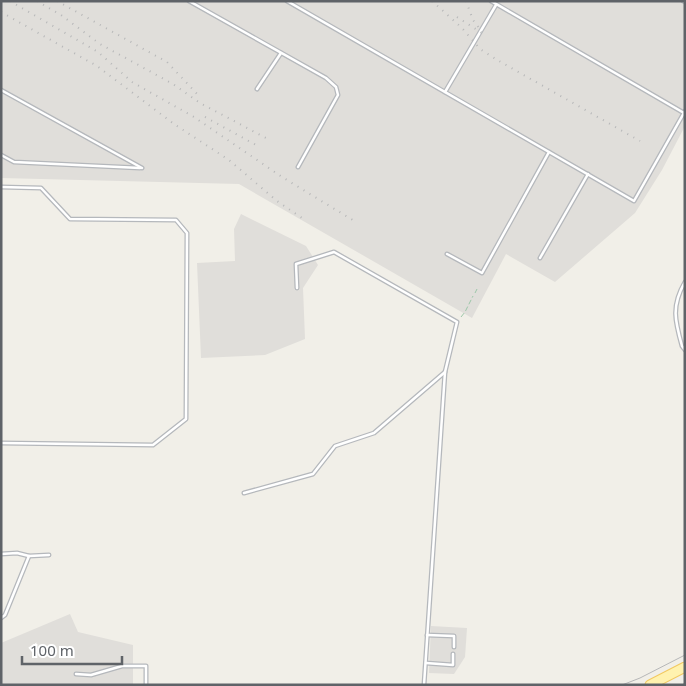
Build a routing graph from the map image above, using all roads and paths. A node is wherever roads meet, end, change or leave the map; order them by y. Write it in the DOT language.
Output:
graph roads {
  1 [pos="189,1"];
  2 [pos="286,1"];
  3 [pos="490,1"];
  4 [pos="496,5"];
  5 [pos="281,53"];
  6 [pos="257,89"];
  7 [pos="1,90"];
  8 [pos="445,92"];
  9 [pos="684,112"];
  10 [pos="549,152"];
  11 [pos="1,155"];
  12 [pos="298,167"];
  13 [pos="588,174"];
  14 [pos="1,186"];
  15 [pos="447,254"];
  16 [pos="540,258"];
  17 [pos="685,282"];
  18 [pos="297,288"];
  19 [pos="477,289"];
  20 [pos="475,293"];
  21 [pos="473,296"];
  22 [pos="457,322"];
  23 [pos="685,350"];
  24 [pos="445,372"];
  25 [pos="1,443"];
  26 [pos="244,493"];
  27 [pos="1,554"];
  28 [pos="49,555"];
  29 [pos="29,556"];
  30 [pos="1,618"];
  31 [pos="427,635"];
  32 [pos="454,647"];
  33 [pos="453,654"];
  34 [pos="426,663"];
  35 [pos="685,667"];
  36 [pos="76,674"];
  37 [pos="685,683"];
  38 [pos="146,685"];
  39 [pos="424,685"];
  40 [pos="650,685"];
  41 [pos="682,685"];
  1 -- 5 [label="lane"];
  2 -- 8 [label="lane"];
  3 -- 4 [label="lane"];
  4 -- 8 [label="lane"];
  4 -- 9 [label="lane"];
  5 -- 6 [label="lane"];
  5 -- 12 [label="lane"];
  7 -- 11 [label="lane"];
  8 -- 10 [label="lane"];
  9 -- 13 [label="lane"];
  10 -- 13 [label="lane"];
  10 -- 15 [label="lane"];
  13 -- 16 [label="lane"];
  14 -- 25 [label="lane"];
  17 -- 23 [label="lane"];
  18 -- 22 [label="lane"];
  19 -- 20 [label="path"];
  21 -- 22 [label="path"];
  22 -- 24 [label="lane"];
  24 -- 26 [label="lane"];
  24 -- 31 [label="lane"];
  27 -- 29 [label="lane"];
  28 -- 29 [label="lane"];
  29 -- 30 [label="lane"];
  31 -- 32 [label="lane"];
  31 -- 34 [label="lane"];
  33 -- 34 [label="lane"];
  34 -- 39 [label="lane"];
  35 -- 40 [label="main road"];
  36 -- 38 [label="lane"];
  37 -- 41 [label="path"];
}
